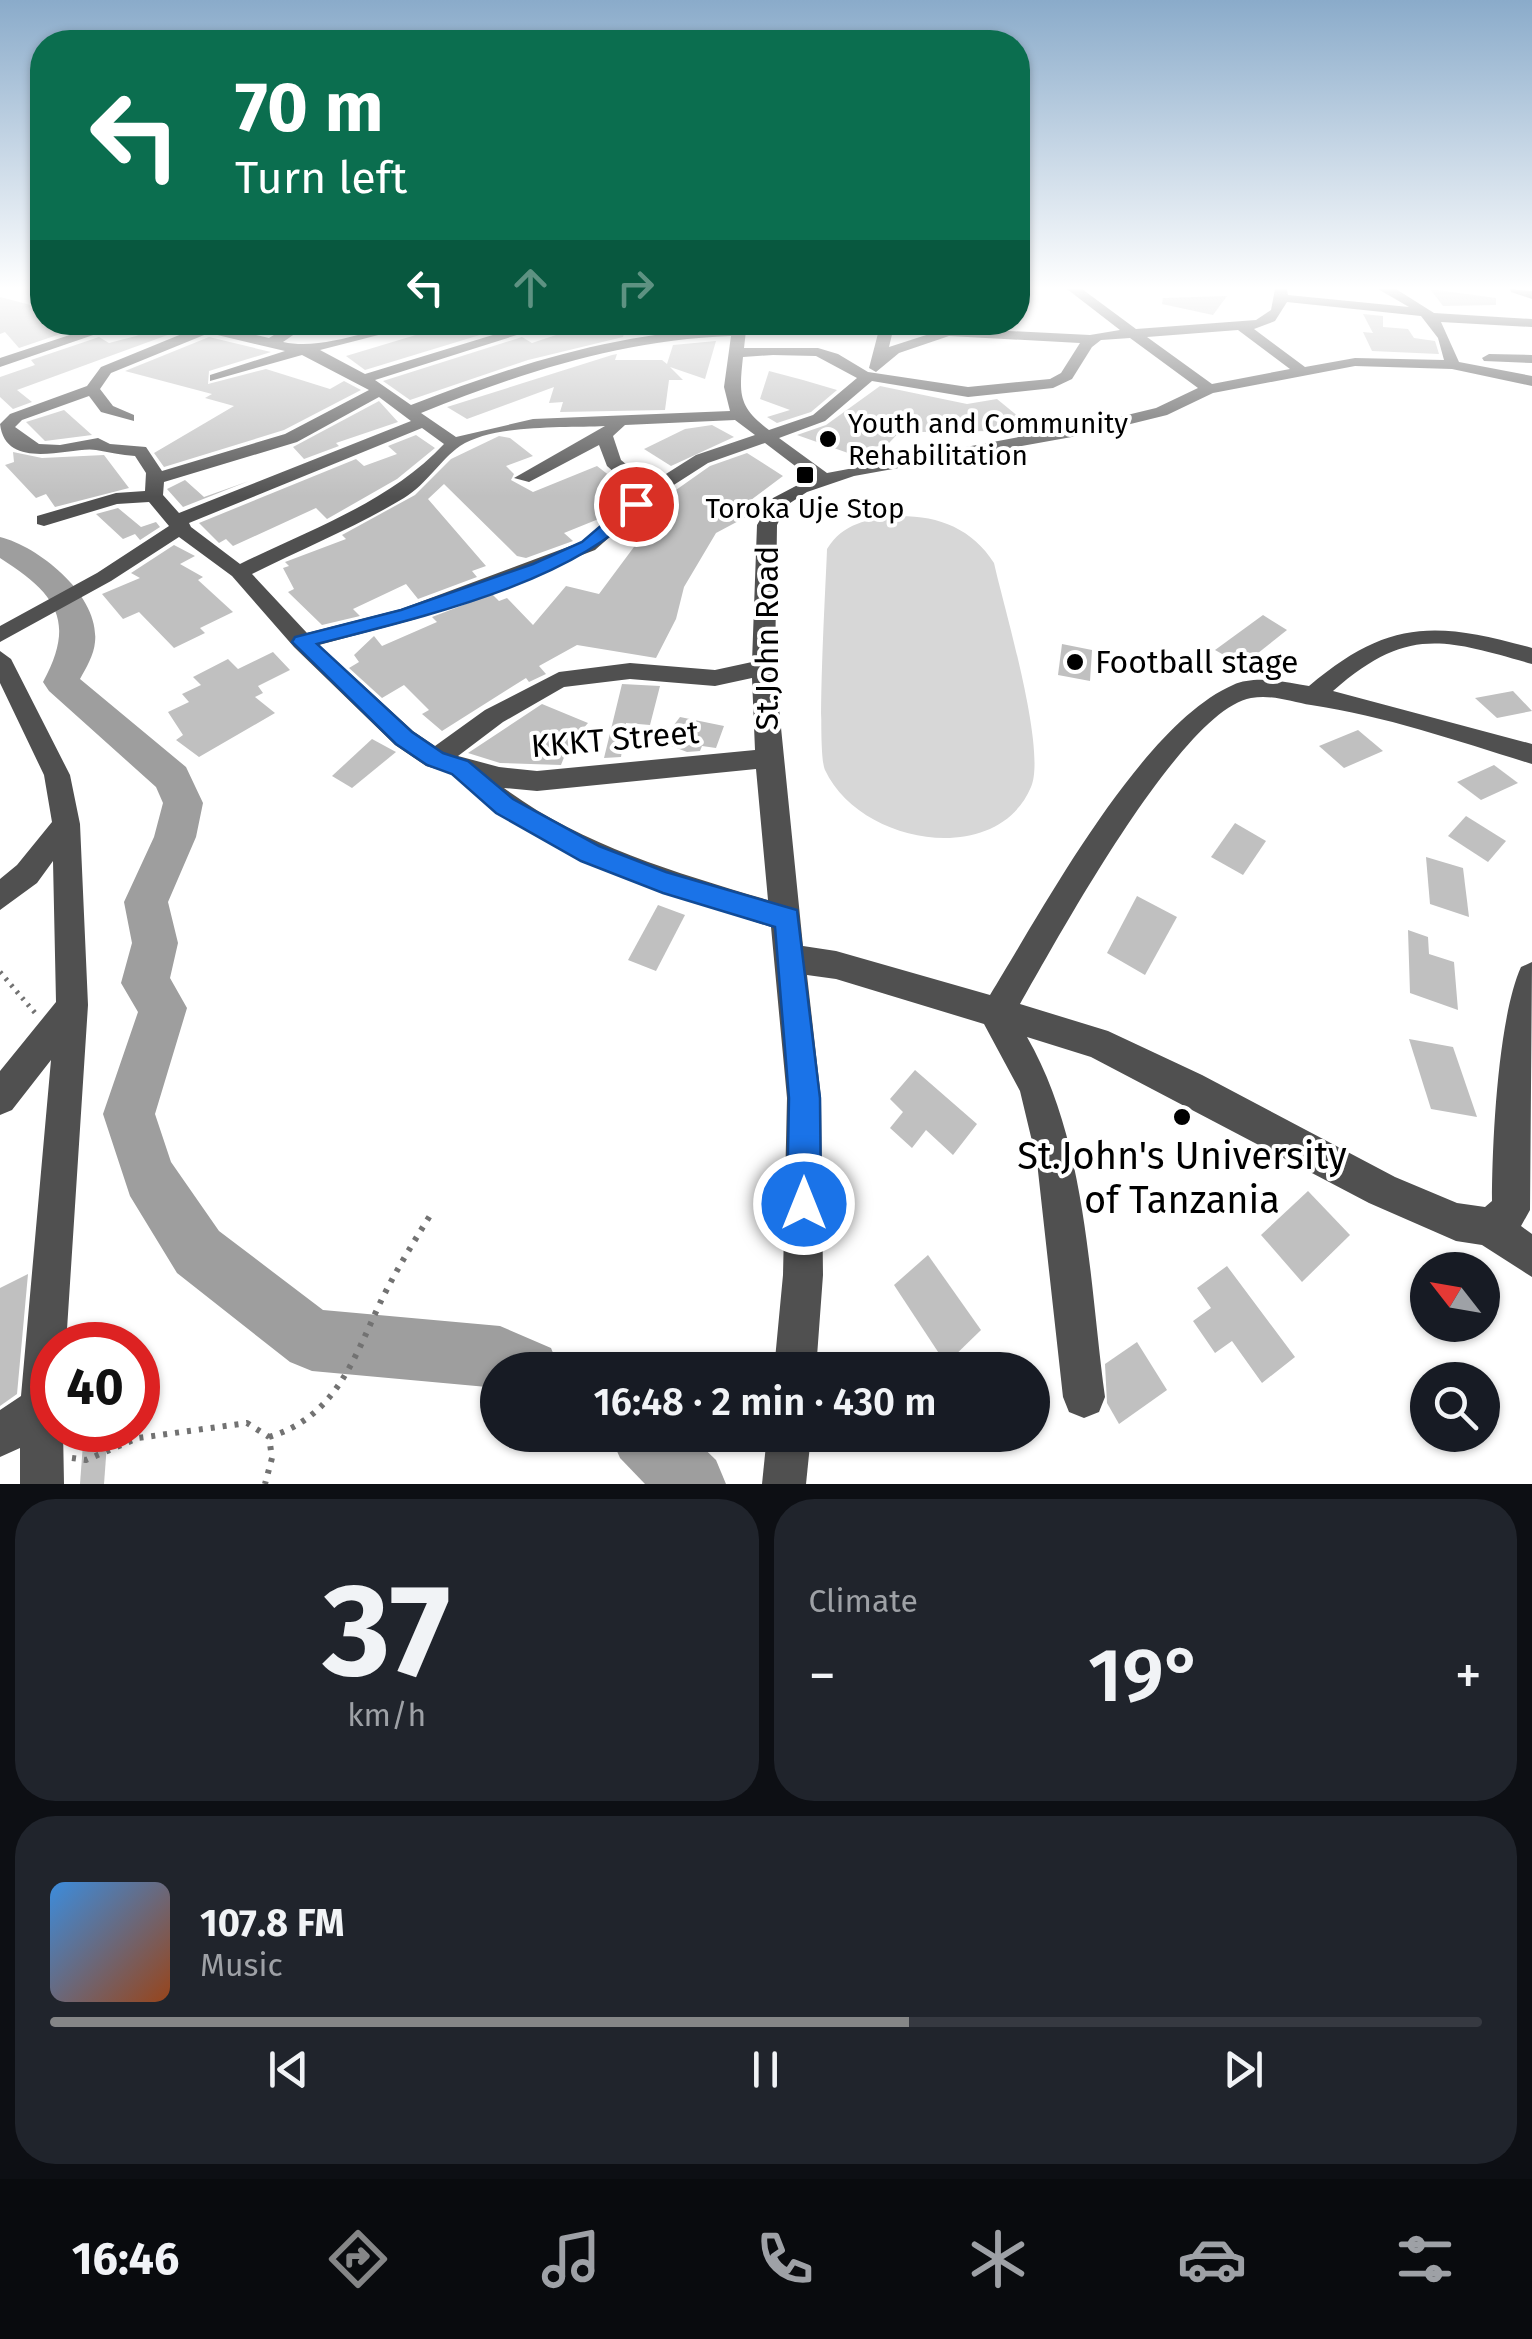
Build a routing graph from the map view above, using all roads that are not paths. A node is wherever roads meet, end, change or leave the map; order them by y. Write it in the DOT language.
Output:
graph roads {
  1 [pos="86,358"];
  2 [pos="283,358"];
  3 [pos="322,358"];
  4 [pos="431,358"];
  5 [pos="562,358"];
  6 [pos="735,358"];
  7 [pos="842,358"];
  8 [pos="876,358"];
  9 [pos="885,358"];
  10 [pos="1079,358"];
  11 [pos="1167,358"];
  12 [pos="1285,358"];
  13 [pos="1445,358"];
  14 [pos="1451,358"];
  15 [pos="1458,358"];
  16 [pos="1532,359"];
  17 [pos="871,372"];
  18 [pos="1304,372"];
  19 [pos="215,378"];
  20 [pos="363,379"];
  21 [pos="1532,381"];
  22 [pos="92,389"];
  23 [pos="1209,389"];
  24 [pos="379,391"];
  25 [pos="738,415"];
  26 [pos="128,418"];
  27 [pos="413,418"];
  28 [pos="619,422"];
  29 [pos="604,435"];
  30 [pos="760,435"];
  31 [pos="454,443"];
  32 [pos="258,449"];
  33 [pos="523,478"];
  34 [pos="822,478"];
  35 [pos="284,480"];
  36 [pos="156,487"];
  37 [pos="649,493"];
  38 [pos="44,520"];
  39 [pos="180,523"];
  40 [pos="240,572"];
  41 [pos="0,634"];
  42 [pos="302,642"];
  43 [pos="1532,656"];
  44 [pos="0,660"];
  45 [pos="763,668"];
  46 [pos="1312,697"];
  47 [pos="1532,754"];
  48 [pos="768,758"];
  49 [pos="448,763"];
  50 [pos="66,824"];
  51 [pos="0,897"];
  52 [pos="788,918"];
  53 [pos="790,958"];
  54 [pos="1532,978"];
  55 [pos="72,1005"];
  56 [pos="996,1014"];
  57 [pos="0,1098"];
  58 [pos="1490,1227"];
  59 [pos="1532,1258"];
  60 [pos="48,1322"];
  61 [pos="796,1352"];
  62 [pos="1084,1397"];
  63 [pos="30,1416"];
  64 [pos="0,1436"];
  65 [pos="787,1452"];
  66 [pos="784,1484"];
  1 -- 22 [label="street"];
  2 -- 19 [label="street"];
  3 -- 20 [label="street"];
  4 -- 20 [label="street"];
  5 -- 27 [label="street"];
  6 -- 25 [label="street"];
  7 -- 17 [label="street"];
  8 -- 17 [label="street"];
  9 -- 17 [label="street"];
  10 -- 17 [label="street"];
  11 -- 23 [label="street"];
  12 -- 18 [label="street"];
  13 -- 18 [label="street, St.John Road"];
  14 -- 21 [label="street, St.John Road"];
  15 -- 16 [label="street"];
  17 -- 30 [label="street"];
  18 -- 23 [label="street, St.John Road"];
  20 -- 24 [label="street"];
  22 -- 26 [label="street"];
  22 -- 36 [label="street, KKKT Street"];
  23 -- 34 [label="street, St.John Road"];
  24 -- 27 [label="street"];
  24 -- 32 [label="street"];
  25 -- 28 [label="street"];
  25 -- 30 [label="street"];
  27 -- 31 [label="street"];
  27 -- 35 [label="street"];
  28 -- 29 [label="street"];
  28 -- 31 [label="street"];
  29 -- 33 [label="street"];
  29 -- 37 [label="street"];
  30 -- 34 [label="street"];
  30 -- 37 [label="street"];
  31 -- 40 [label="street"];
  32 -- 35 [label="street"];
  32 -- 36 [label="street"];
  34 -- 45 [label="street, St.John Road"];
  35 -- 39 [label="street"];
  36 -- 38 [label="street"];
  36 -- 39 [label="street, KKKT Street"];
  37 -- 42 [label="street"];
  39 -- 40 [label="street, KKKT Street"];
  39 -- 41 [label="street"];
  40 -- 42 [label="street, KKKT Street"];
  42 -- 49 [label="street, KKKT Street"];
  43 -- 46 [label="street"];
  44 -- 50 [label="street"];
  45 -- 48 [label="street, St.John Road"];
  45 -- 49 [label="street"];
  46 -- 47 [label="street"];
  46 -- 56 [label="street"];
  48 -- 49 [label="street, KKKT Street"];
  48 -- 52 [label="street, St.John Road"];
  49 -- 52 [label="street"];
  50 -- 51 [label="street"];
  50 -- 55 [label="street"];
  52 -- 53 [label="street, St.John Road"];
  53 -- 56 [label="street"];
  53 -- 61 [label="street, St.John Road"];
  54 -- 58 [label="street"];
  55 -- 57 [label="street"];
  55 -- 60 [label="street"];
  56 -- 58 [label="street"];
  56 -- 62 [label="street"];
  58 -- 59 [label="street"];
  63 -- 64 [label="street"];
  65 -- 66 [label="street"];
}
